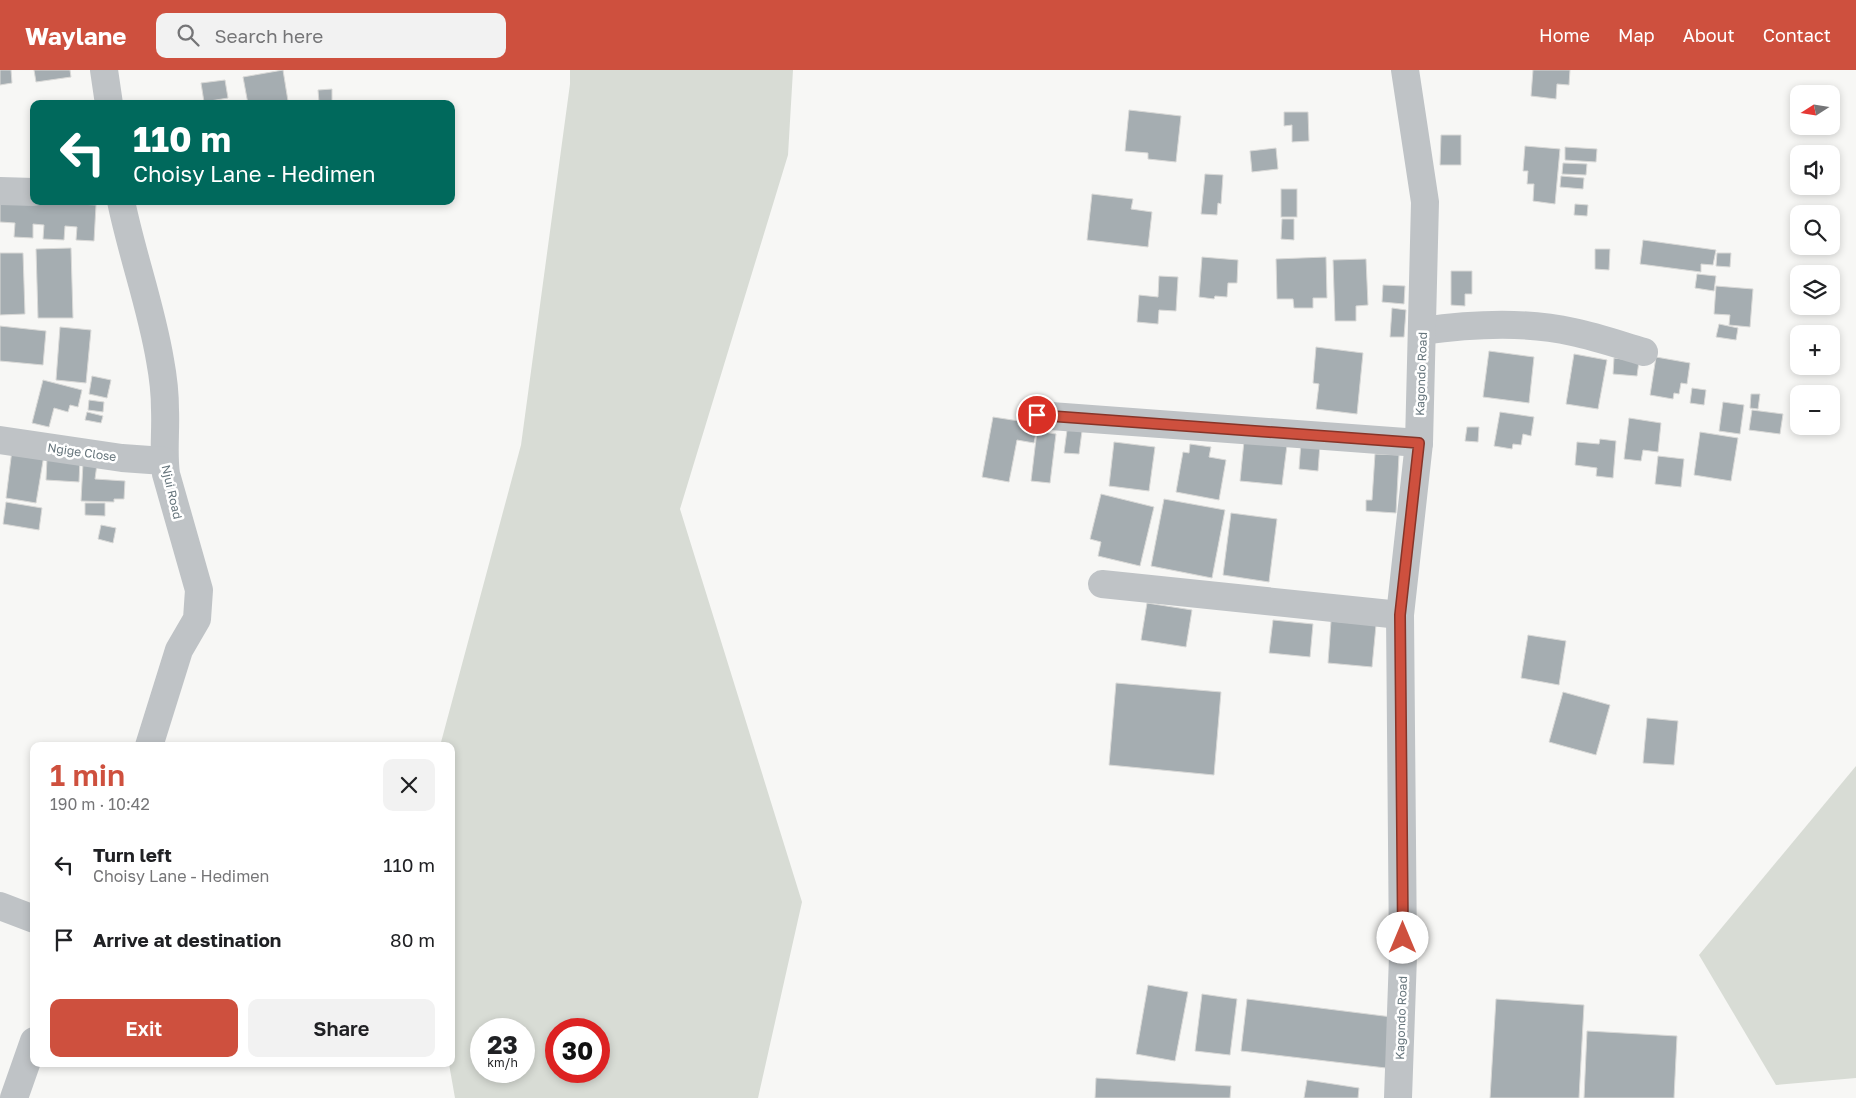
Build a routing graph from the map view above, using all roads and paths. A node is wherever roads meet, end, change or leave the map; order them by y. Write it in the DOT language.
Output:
graph roads {
  1 [pos="104,70"];
  2 [pos="1405,70"];
  3 [pos="108,100"];
  4 [pos="0,191"];
  5 [pos="30,192"];
  6 [pos="122,205"];
  7 [pos="1422,331"];
  8 [pos="1644,352"];
  9 [pos="1037,415"];
  10 [pos="0,440"];
  11 [pos="1419,443"];
  12 [pos="164,461"];
  13 [pos="1102,584"];
  14 [pos="1400,615"];
  15 [pos="150,742"];
  16 [pos="0,906"];
  17 [pos="30,917"];
  18 [pos="30,1052"];
  19 [pos="14,1098"];
  20 [pos="1398,1098"];
  1 -- 3 [label="street"];
  2 -- 7 [label="street, Kagondo Road"];
  4 -- 5 [label="street"];
  6 -- 12 [label="street, Njui Road"];
  7 -- 8 [label="street"];
  7 -- 11 [label="street, Kagondo Road"];
  9 -- 11 [label="street"];
  10 -- 12 [label="street, Ngige Close"];
  11 -- 14 [label="street, Kagondo Road"];
  12 -- 15 [label="street, Njui Road"];
  13 -- 14 [label="street"];
  14 -- 20 [label="street, Kagondo Road"];
  16 -- 17 [label="street"];
  18 -- 19 [label="street"];
}
